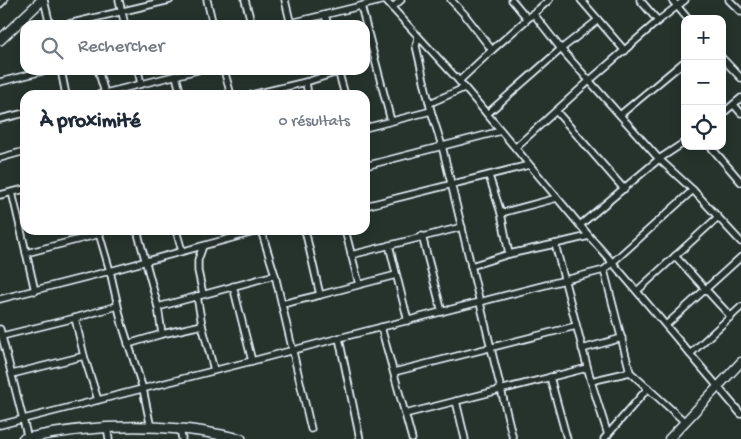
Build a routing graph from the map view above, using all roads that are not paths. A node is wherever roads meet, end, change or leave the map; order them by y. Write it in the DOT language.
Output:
graph roads {
  1 [pos="43,0"];
  2 [pos="119,0"];
  3 [pos="170,0"];
  4 [pos="207,0"];
  5 [pos="245,0"];
  6 [pos="285,0"];
  7 [pos="385,0"];
  8 [pos="401,0"];
  9 [pos="451,0"];
  10 [pos="512,0"];
  11 [pos="549,0"];
  12 [pos="581,0"];
  13 [pos="640,0"];
  14 [pos="672,0"];
  15 [pos="685,0"];
  16 [pos="729,0"];
  17 [pos="160,1"];
  18 [pos="361,6"];
  19 [pos="677,6"];
  20 [pos="392,8"];
  21 [pos="121,12"];
  22 [pos="741,12"];
  23 [pos="325,15"];
  24 [pos="530,15"];
  25 [pos="685,15"];
  26 [pos="22,20"];
  27 [pos="49,20"];
  28 [pos="92,20"];
  29 [pos="123,20"];
  30 [pos="212,20"];
  31 [pos="251,20"];
  32 [pos="290,20"];
  33 [pos="306,20"];
  34 [pos="326,20"];
  35 [pos="365,20"];
  36 [pos="598,20"];
  37 [pos="20,21"];
  38 [pos="658,21"];
  39 [pos="418,37"];
  40 [pos="0,40"];
  41 [pos="370,40"];
  42 [pos="561,49"];
  43 [pos="492,50"];
  44 [pos="625,51"];
  45 [pos="724,60"];
  46 [pos="681,64"];
  47 [pos="27,75"];
  48 [pos="62,75"];
  49 [pos="100,75"];
  50 [pos="139,75"];
  51 [pos="180,75"];
  52 [pos="225,75"];
  53 [pos="326,75"];
  54 [pos="339,75"];
  55 [pos="176,76"];
  56 [pos="741,78"];
  57 [pos="589,80"];
  58 [pos="459,81"];
  59 [pos="0,82"];
  60 [pos="306,82"];
  61 [pos="141,84"];
  62 [pos="464,88"];
  63 [pos="65,90"];
  64 [pos="104,90"];
  65 [pos="117,90"];
  66 [pos="180,90"];
  67 [pos="230,90"];
  68 [pos="272,90"];
  69 [pos="307,90"];
  70 [pos="344,90"];
  71 [pos="741,98"];
  72 [pos="430,103"];
  73 [pos="734,105"];
  74 [pos="431,111"];
  75 [pos="556,111"];
  76 [pos="726,111"];
  77 [pos="741,113"];
  78 [pos="487,114"];
  79 [pos="20,115"];
  80 [pos="620,115"];
  81 [pos="0,118"];
  82 [pos="391,121"];
  83 [pos="370,127"];
  84 [pos="501,131"];
  85 [pos="681,145"];
  86 [pos="442,146"];
  87 [pos="516,147"];
  88 [pos="713,150"];
  89 [pos="20,152"];
  90 [pos="0,158"];
  91 [pos="659,159"];
  92 [pos="370,165"];
  93 [pos="529,165"];
  94 [pos="489,176"];
  95 [pos="741,182"];
  96 [pos="452,184"];
  97 [pos="624,189"];
  98 [pos="20,190"];
  99 [pos="693,190"];
  100 [pos="12,192"];
  101 [pos="0,195"];
  102 [pos="558,198"];
  103 [pos="370,205"];
  104 [pos="501,213"];
  105 [pos="18,214"];
  106 [pos="718,217"];
  107 [pos="20,224"];
  108 [pos="580,225"];
  109 [pos="462,227"];
  110 [pos="22,235"];
  111 [pos="89,235"];
  112 [pos="100,235"];
  113 [pos="138,235"];
  114 [pos="177,235"];
  115 [pos="243,235"];
  116 [pos="263,235"];
  117 [pos="305,235"];
  118 [pos="346,235"];
  119 [pos="422,236"];
  120 [pos="589,236"];
  121 [pos="741,242"];
  122 [pos="556,244"];
  123 [pos="389,245"];
  124 [pos="202,246"];
  125 [pos="182,251"];
  126 [pos="26,253"];
  127 [pos="509,254"];
  128 [pos="351,255"];
  129 [pos="675,256"];
  130 [pos="741,257"];
  131 [pos="145,261"];
  132 [pos="612,262"];
  133 [pos="471,266"];
  134 [pos="604,270"];
  135 [pos="110,271"];
  136 [pos="396,274"];
  137 [pos="275,275"];
  138 [pos="565,280"];
  139 [pos="359,284"];
  140 [pos="233,286"];
  141 [pos="705,289"];
  142 [pos="35,291"];
  143 [pos="637,291"];
  144 [pos="200,295"];
  145 [pos="320,295"];
  146 [pos="0,299"];
  147 [pos="480,303"];
  148 [pos="282,304"];
  149 [pos="117,306"];
  150 [pos="158,306"];
  151 [pos="741,307"];
  152 [pos="442,312"];
  153 [pos="730,317"];
  154 [pos="76,318"];
  155 [pos="408,321"];
  156 [pos="202,325"];
  157 [pos="666,325"];
  158 [pos="576,326"];
  159 [pos="381,327"];
  160 [pos="1,333"];
  161 [pos="162,334"];
  162 [pos="339,338"];
  163 [pos="622,338"];
  164 [pos="128,344"];
  165 [pos="491,348"];
  166 [pos="582,348"];
  167 [pos="294,350"];
  168 [pos="690,354"];
  169 [pos="84,356"];
  170 [pos="252,362"];
  171 [pos="741,362"];
  172 [pos="587,368"];
  173 [pos="214,370"];
  174 [pos="394,372"];
  175 [pos="630,372"];
  176 [pos="12,374"];
  177 [pos="550,377"];
  178 [pos="591,381"];
  179 [pos="718,387"];
  180 [pos="648,388"];
  181 [pos="143,389"];
  182 [pos="501,390"];
  183 [pos="98,400"];
  184 [pos="456,401"];
  185 [pos="405,414"];
  186 [pos="741,414"];
  187 [pos="23,418"];
  188 [pos="685,422"];
  189 [pos="0,425"];
  190 [pos="106,427"];
  191 [pos="151,428"];
  192 [pos="180,429"];
  193 [pos="311,429"];
  194 [pos="606,437"];
  195 [pos="26,439"];
  196 [pos="109,439"];
  197 [pos="182,439"];
  198 [pos="241,439"];
  199 [pos="360,439"];
  200 [pos="412,439"];
  201 [pos="465,439"];
  202 [pos="512,439"];
  203 [pos="567,439"];
  204 [pos="669,439"];
  1 -- 26 [label="main road"];
  1 -- 27 [label="street"];
  2 -- 21 [label="street"];
  3 -- 17 [label="street"];
  4 -- 30 [label="street"];
  5 -- 31 [label="street"];
  6 -- 32 [label="street"];
  7 -- 18 [label="street"];
  7 -- 20 [label="street"];
  8 -- 20 [label="street"];
  9 -- 43 [label="street"];
  10 -- 24 [label="street"];
  11 -- 24 [label="street"];
  12 -- 36 [label="street"];
  13 -- 38 [label="street"];
  14 -- 19 [label="street"];
  15 -- 19 [label="street"];
  16 -- 22 [label="street"];
  17 -- 21 [label="street"];
  18 -- 23 [label="street"];
  18 -- 35 [label="street"];
  19 -- 25 [label="street"];
  19 -- 38 [label="street"];
  20 -- 39 [label="street"];
  21 -- 28 [label="street"];
  21 -- 29 [label="street"];
  23 -- 33 [label="street"];
  23 -- 34 [label="street"];
  24 -- 42 [label="street"];
  24 -- 43 [label="street"];
  36 -- 42 [label="street"];
  36 -- 44 [label="street"];
  37 -- 40 [label="main road"];
  38 -- 44 [label="street"];
  39 -- 58 [label="street"];
  39 -- 72 [label="street"];
  41 -- 82 [label="street"];
  42 -- 57 [label="street"];
  42 -- 78 [label="street"];
  43 -- 58 [label="street"];
  44 -- 57 [label="street"];
  45 -- 56 [label="street"];
  46 -- 80 [label="street"];
  47 -- 59 [label="street"];
  48 -- 63 [label="street"];
  49 -- 64 [label="street"];
  50 -- 61 [label="street"];
  51 -- 55 [label="street"];
  52 -- 67 [label="street"];
  53 -- 60 [label="street"];
  54 -- 70 [label="street"];
  55 -- 61 [label="street"];
  55 -- 66 [label="street"];
  57 -- 75 [label="street"];
  57 -- 80 [label="street"];
  58 -- 62 [label="street"];
  60 -- 68 [label="street"];
  60 -- 69 [label="street"];
  61 -- 65 [label="street"];
  62 -- 72 [label="street"];
  62 -- 78 [label="street"];
  71 -- 73 [label="street"];
  72 -- 74 [label="street"];
  73 -- 76 [label="street"];
  73 -- 77 [label="street"];
  74 -- 82 [label="street"];
  74 -- 86 [label="street"];
  75 -- 87 [label="street"];
  75 -- 97 [label="street"];
  78 -- 84 [label="street"];
  79 -- 81 [label="street"];
  80 -- 91 [label="street"];
  82 -- 83 [label="street"];
  84 -- 86 [label="street"];
  84 -- 87 [label="street"];
  85 -- 91 [label="street"];
  86 -- 92 [label="street"];
  86 -- 96 [label="street"];
  87 -- 93 [label="street"];
  88 -- 95 [label="street"];
  89 -- 90 [label="street"];
  91 -- 97 [label="street"];
  91 -- 99 [label="street"];
  93 -- 94 [label="street"];
  93 -- 102 [label="street"];
  94 -- 96 [label="street"];
  94 -- 104 [label="street"];
  96 -- 103 [label="street"];
  96 -- 109 [label="street"];
  97 -- 108 [label="street"];
  98 -- 100 [label="street"];
  99 -- 106 [label="street"];
  99 -- 132 [label="street"];
  100 -- 101 [label="street"];
  100 -- 105 [label="street"];
  102 -- 104 [label="street"];
  102 -- 108 [label="street"];
  104 -- 127 [label="street"];
  105 -- 107 [label="street"];
  106 -- 121 [label="street"];
  106 -- 129 [label="street"];
  108 -- 120 [label="street"];
  109 -- 119 [label="street"];
  109 -- 133 [label="street"];
  110 -- 126 [label="street"];
  111 -- 126 [label="street"];
  112 -- 135 [label="street"];
  113 -- 131 [label="street"];
  114 -- 125 [label="street"];
  115 -- 124 [label="street"];
  116 -- 137 [label="street"];
  117 -- 145 [label="street"];
  118 -- 128 [label="street"];
  119 -- 123 [label="street"];
  119 -- 152 [label="street"];
  120 -- 122 [label="street"];
  120 -- 132 [label="street"];
  122 -- 127 [label="street"];
  122 -- 138 [label="street"];
  123 -- 128 [label="street"];
  123 -- 136 [label="street"];
  124 -- 125 [label="street"];
  124 -- 144 [label="street"];
  125 -- 131 [label="street"];
  126 -- 142 [label="street"];
  127 -- 133 [label="street"];
  128 -- 139 [label="street"];
  129 -- 141 [label="street"];
  129 -- 143 [label="street"];
  130 -- 141 [label="street"];
  131 -- 135 [label="street"];
  131 -- 150 [label="street"];
  132 -- 134 [label="street"];
  132 -- 143 [label="street"];
  133 -- 147 [label="street"];
  134 -- 138 [label="street"];
  134 -- 163 [label="street"];
  135 -- 142 [label="street"];
  135 -- 149 [label="street"];
  136 -- 139 [label="street"];
  136 -- 155 [label="street"];
  137 -- 140 [label="street"];
  137 -- 148 [label="street"];
  138 -- 147 [label="street"];
  138 -- 158 [label="street"];
  139 -- 145 [label="street"];
  140 -- 144 [label="street"];
  140 -- 170 [label="street"];
  141 -- 153 [label="street"];
  141 -- 157 [label="street"];
  142 -- 146 [label="street"];
  143 -- 157 [label="street"];
  144 -- 150 [label="street"];
  144 -- 156 [label="street"];
  145 -- 148 [label="street"];
  147 -- 152 [label="street"];
  147 -- 165 [label="street"];
  148 -- 167 [label="street"];
  149 -- 154 [label="street"];
  149 -- 164 [label="street"];
  150 -- 161 [label="street"];
  151 -- 153 [label="street"];
  152 -- 155 [label="street"];
  153 -- 168 [label="street"];
  154 -- 160 [label="street"];
  154 -- 169 [label="street"];
  155 -- 159 [label="street"];
  156 -- 161 [label="street"];
  156 -- 173 [label="street"];
  157 -- 168 [label="street"];
  158 -- 165 [label="street"];
  158 -- 166 [label="street"];
  159 -- 162 [label="street"];
  159 -- 174 [label="street"];
  160 -- 176 [label="street"];
  161 -- 164 [label="street"];
  162 -- 167 [label="street"];
  162 -- 199 [label="street"];
  163 -- 166 [label="street"];
  163 -- 175 [label="street"];
  164 -- 181 [label="street"];
  165 -- 174 [label="street"];
  165 -- 182 [label="street"];
  166 -- 172 [label="street"];
  167 -- 170 [label="street"];
  167 -- 193 [label="street"];
  168 -- 179 [label="street"];
  169 -- 176 [label="street"];
  169 -- 183 [label="street"];
  170 -- 173 [label="street"];
  171 -- 179 [label="street"];
  172 -- 177 [label="street"];
  172 -- 178 [label="street"];
  173 -- 181 [label="street"];
  174 -- 185 [label="street"];
  175 -- 178 [label="street"];
  175 -- 180 [label="street"];
  176 -- 187 [label="street"];
  177 -- 182 [label="street"];
  177 -- 203 [label="street"];
  178 -- 194 [label="street"];
  179 -- 186 [label="street"];
  179 -- 188 [label="street"];
  180 -- 188 [label="street"];
  180 -- 194 [label="street"];
  181 -- 183 [label="street"];
  181 -- 191 [label="street"];
  182 -- 184 [label="street"];
  182 -- 202 [label="street"];
  183 -- 187 [label="street"];
  184 -- 185 [label="street"];
  184 -- 201 [label="street"];
  185 -- 200 [label="street"];
  187 -- 189 [label="street"];
  187 -- 195 [label="street"];
  188 -- 204 [label="street"];
  190 -- 191 [label="main road"];
  190 -- 195 [label="main road"];
  190 -- 196 [label="street"];
  191 -- 192 [label="main road"];
  192 -- 197 [label="street"];
  192 -- 198 [label="main road"];
}
